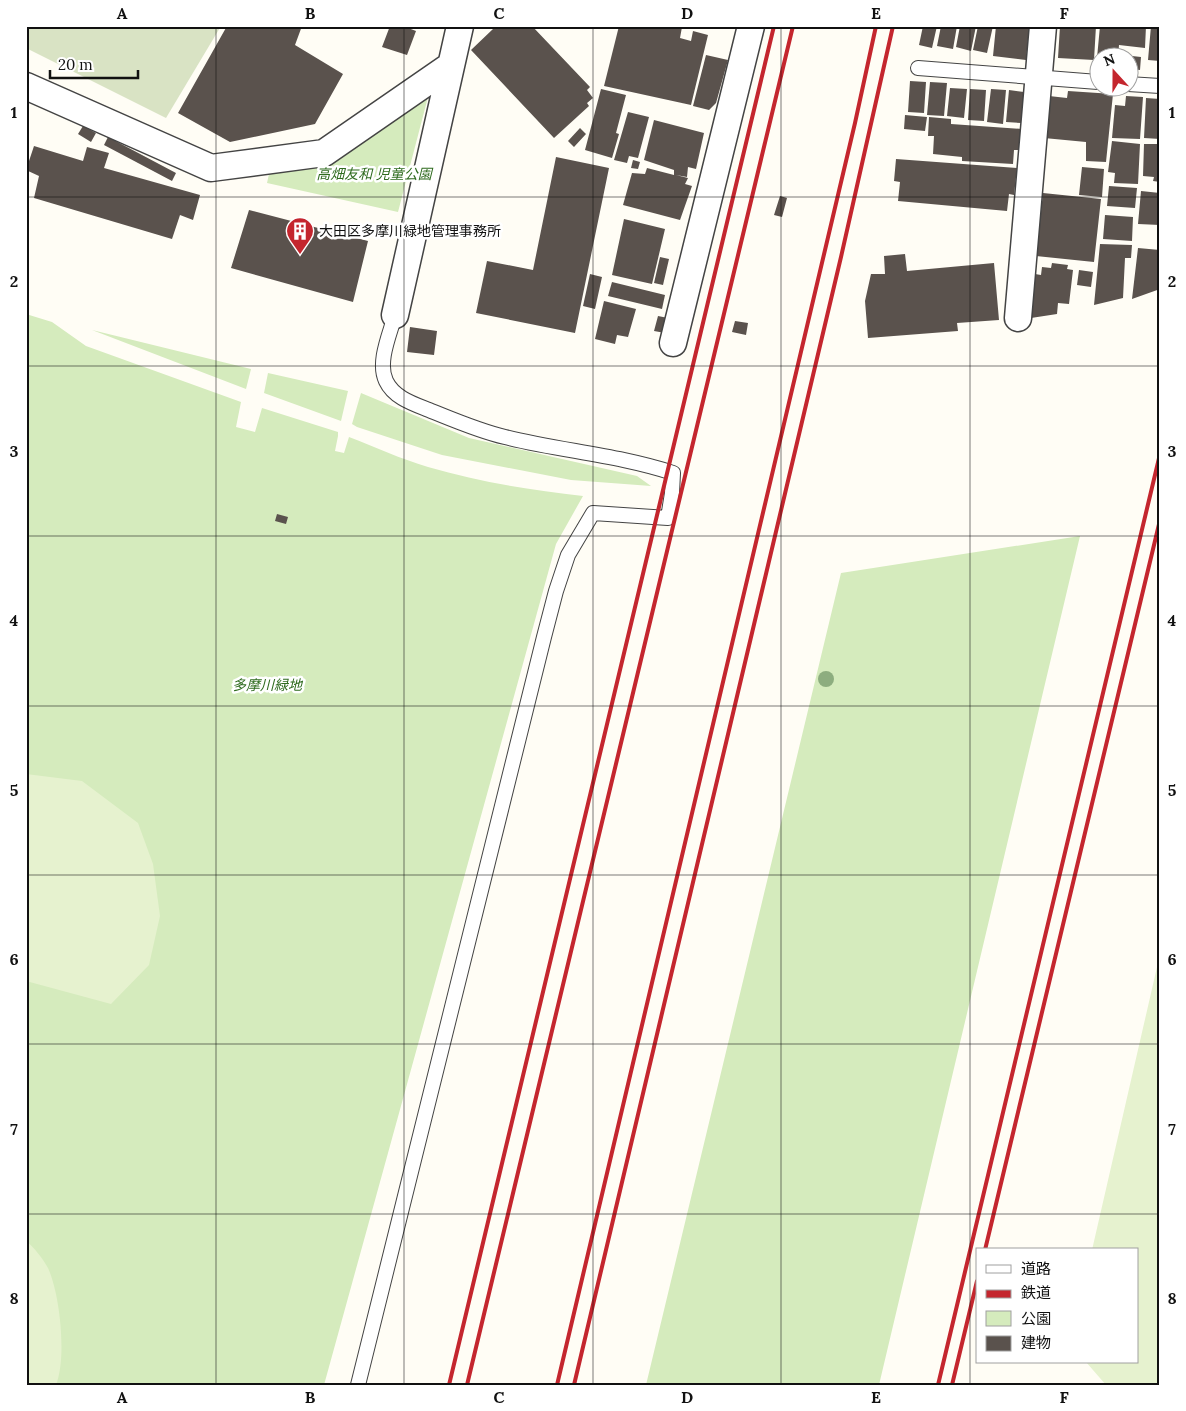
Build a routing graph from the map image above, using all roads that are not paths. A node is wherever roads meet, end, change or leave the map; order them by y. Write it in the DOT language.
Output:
graph roads {
  1 [pos="460,26"];
  2 [pos="1043,26"];
  3 [pos="745,28"];
  4 [pos="450,66"];
  5 [pos="918,68"];
  6 [pos="1038,78"];
  7 [pos="1088,81"];
  8 [pos="1138,85"];
  9 [pos="26,86"];
  10 [pos="1160,86"];
  11 [pos="395,315"];
  12 [pos="1018,318"];
  13 [pos="673,343"];
  14 [pos="358,1385"];
  1 -- 4 [label="street"];
  2 -- 6 [label="street"];
  3 -- 13 [label="street"];
  4 -- 9 [label="street"];
  4 -- 11 [label="street"];
  5 -- 6 [label="lane"];
  6 -- 7 [label="lane"];
  6 -- 12 [label="street"];
  8 -- 10 [label="lane"];
  11 -- 14 [label="lane"];
}
